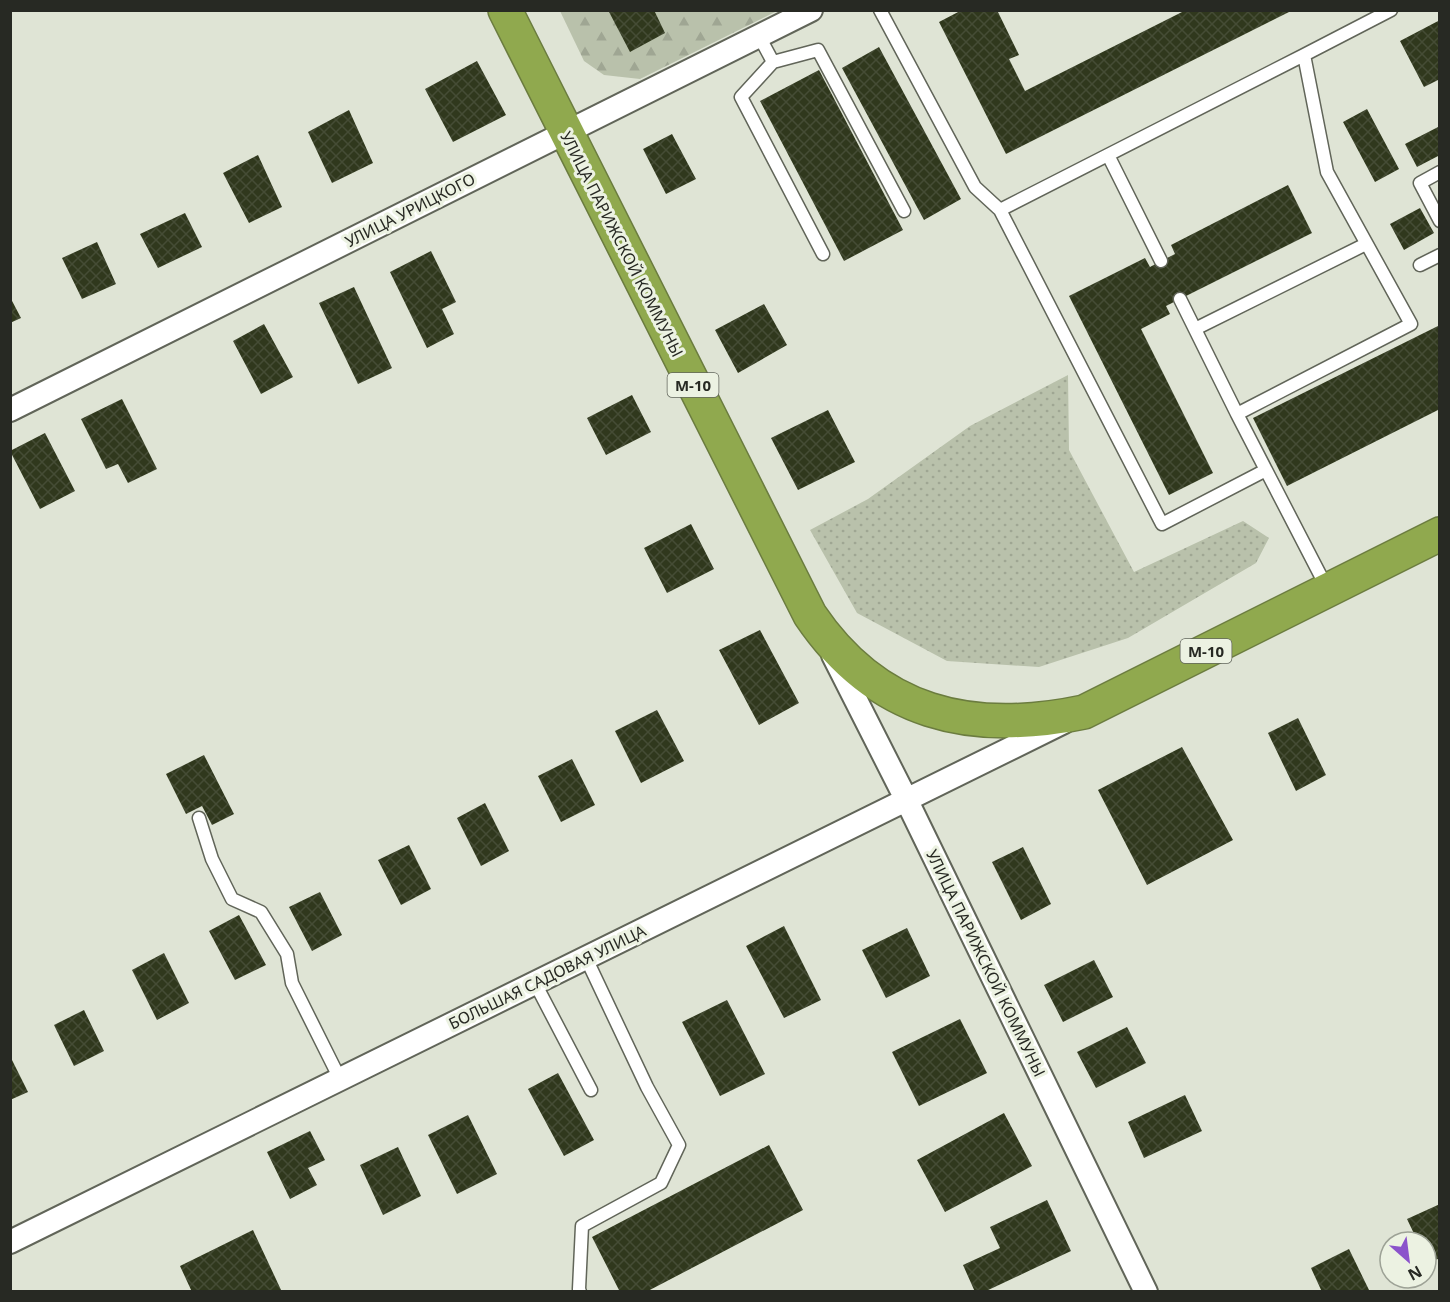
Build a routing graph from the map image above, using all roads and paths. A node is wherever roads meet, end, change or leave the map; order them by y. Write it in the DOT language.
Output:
graph roads {
  1 [pos="505,10"];
  2 [pos="811,10"];
  3 [pos="880,10"];
  4 [pos="1391,10"];
  5 [pos="759,36"];
  6 [pos="1305,55"];
  7 [pos="773,62"];
  8 [pos="566,132"];
  9 [pos="1108,155"];
  10 [pos="1440,172"];
  11 [pos="1000,210"];
  12 [pos="904,211"];
  13 [pos="1440,221"];
  14 [pos="1366,244"];
  15 [pos="823,254"];
  16 [pos="1440,255"];
  17 [pos="1161,261"];
  18 [pos="1420,265"];
  19 [pos="1180,299"];
  20 [pos="1195,329"];
  21 [pos="10,410"];
  22 [pos="1237,414"];
  23 [pos="1266,470"];
  24 [pos="1440,534"];
  25 [pos="1328,591"];
  26 [pos="824,637"];
  27 [pos="935,712"];
  28 [pos="1084,712"];
  29 [pos="906,799"];
  30 [pos="199,818"];
  31 [pos="586,957"];
  32 [pos="535,983"];
  33 [pos="340,1079"];
  34 [pos="591,1090"];
  35 [pos="10,1242"];
  36 [pos="580,1292"];
  37 [pos="1146,1292"];
  1 -- 8 [label="highway, УЛИЦА ПАРИЖСКОЙ КОММУНЫ / М-10"];
  2 -- 5 [label="street, УЛИЦА УРИЦКОГО"];
  3 -- 11 [label="lane"];
  4 -- 6 [label="lane"];
  5 -- 7 [label="lane"];
  5 -- 8 [label="street, УЛИЦА УРИЦКОГО"];
  6 -- 9 [label="lane"];
  6 -- 14 [label="lane"];
  7 -- 12 [label="lane"];
  7 -- 15 [label="lane"];
  8 -- 21 [label="street, УЛИЦА УРИЦКОГО"];
  8 -- 26 [label="highway, УЛИЦА ПАРИЖСКОЙ КОММУНЫ / М-10"];
  9 -- 11 [label="lane"];
  9 -- 17 [label="lane"];
  10 -- 13 [label="lane"];
  11 -- 23 [label="lane"];
  14 -- 20 [label="lane"];
  14 -- 22 [label="lane"];
  16 -- 18 [label="lane"];
  19 -- 20 [label="lane"];
  20 -- 22 [label="lane"];
  22 -- 23 [label="lane"];
  23 -- 25 [label="lane"];
  24 -- 25 [label="highway, БОЛЬШАЯ САДОВАЯ УЛИЦА / М-10"];
  25 -- 28 [label="highway, БОЛЬШАЯ САДОВАЯ УЛИЦА / М-10"];
  26 -- 27 [label="highway, УЛИЦА ПАРИЖСКОЙ КОММУНЫ / М-10"];
  26 -- 29 [label="street, УЛИЦА ПАРИЖСКОЙ КОММУНЫ"];
  27 -- 28 [label="highway, БОЛЬШАЯ САДОВАЯ УЛИЦА / М-10"];
  28 -- 29 [label="street, БОЛЬШАЯ САДОВАЯ УЛИЦА"];
  29 -- 31 [label="street, БОЛЬШАЯ САДОВАЯ УЛИЦА"];
  29 -- 37 [label="street, УЛИЦА ПАРИЖСКОЙ КОММУНЫ"];
  30 -- 33 [label="lane"];
  31 -- 32 [label="street, БОЛЬШАЯ САДОВАЯ УЛИЦА"];
  31 -- 36 [label="lane"];
  32 -- 33 [label="street, БОЛЬШАЯ САДОВАЯ УЛИЦА"];
  32 -- 34 [label="lane"];
  33 -- 35 [label="street, БОЛЬШАЯ САДОВАЯ УЛИЦА"];
}
